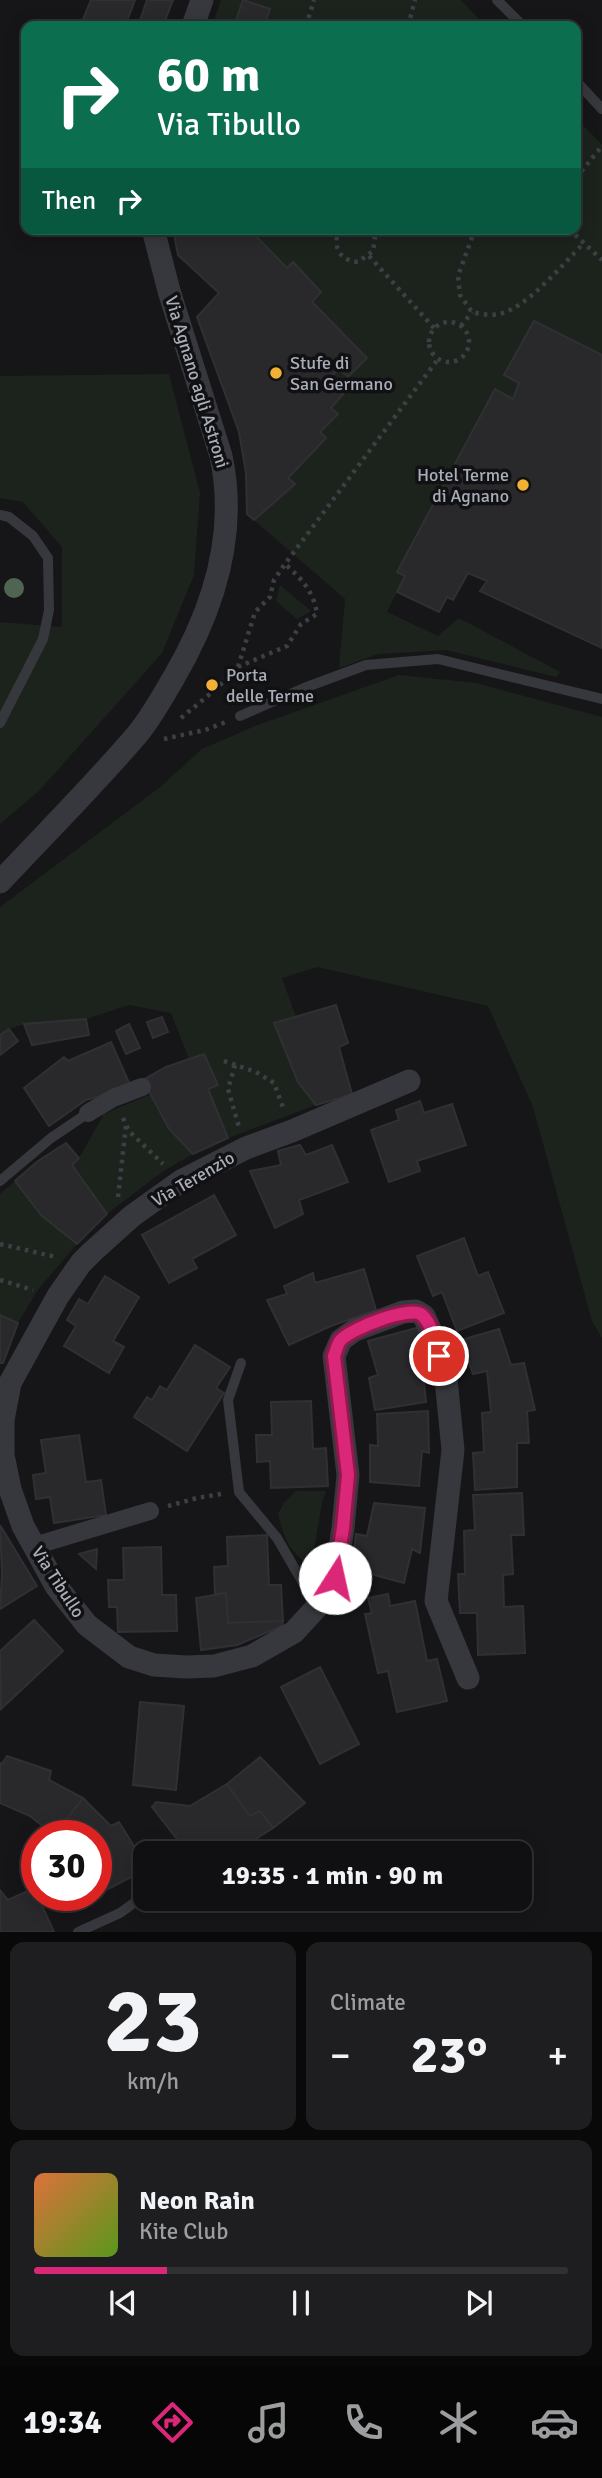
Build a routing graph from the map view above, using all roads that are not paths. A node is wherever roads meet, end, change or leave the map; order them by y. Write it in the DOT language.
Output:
graph roads {
  1 [pos="202,0"];
  2 [pos="497,0"];
  3 [pos="195,21"];
  4 [pos="518,21"];
  5 [pos="581,87"];
  6 [pos="602,109"];
  7 [pos="155,235"];
  8 [pos="0,515"];
  9 [pos="602,699"];
  10 [pos="240,716"];
  11 [pos="0,723"];
  12 [pos="0,882"];
  13 [pos="409,1081"];
  14 [pos="142,1087"];
  15 [pos="88,1112"];
  16 [pos="0,1181"];
  17 [pos="241,1363"];
  18 [pos="5,1382"];
  19 [pos="150,1511"];
  20 [pos="34,1546"];
  21 [pos="317,1606"];
  22 [pos="468,1678"];
  23 [pos="133,1904"];
  24 [pos="78,1932"];
  1 -- 3 [label="street"];
  2 -- 4 [label="lane"];
  5 -- 6 [label="lane"];
  7 -- 12 [label="street, Via Agnano agli Astroni"];
  8 -- 11 [label="lane"];
  9 -- 10 [label="lane"];
  13 -- 18 [label="street, Via Terenzio"];
  14 -- 15 [label="street"];
  15 -- 16 [label="lane"];
  17 -- 21 [label="lane"];
  18 -- 20 [label="street, Via Tibullo"];
  19 -- 20 [label="street"];
  20 -- 21 [label="street, Via Tibullo"];
  21 -- 22 [label="street, Via Tibullo"];
  23 -- 24 [label="lane"];
}
